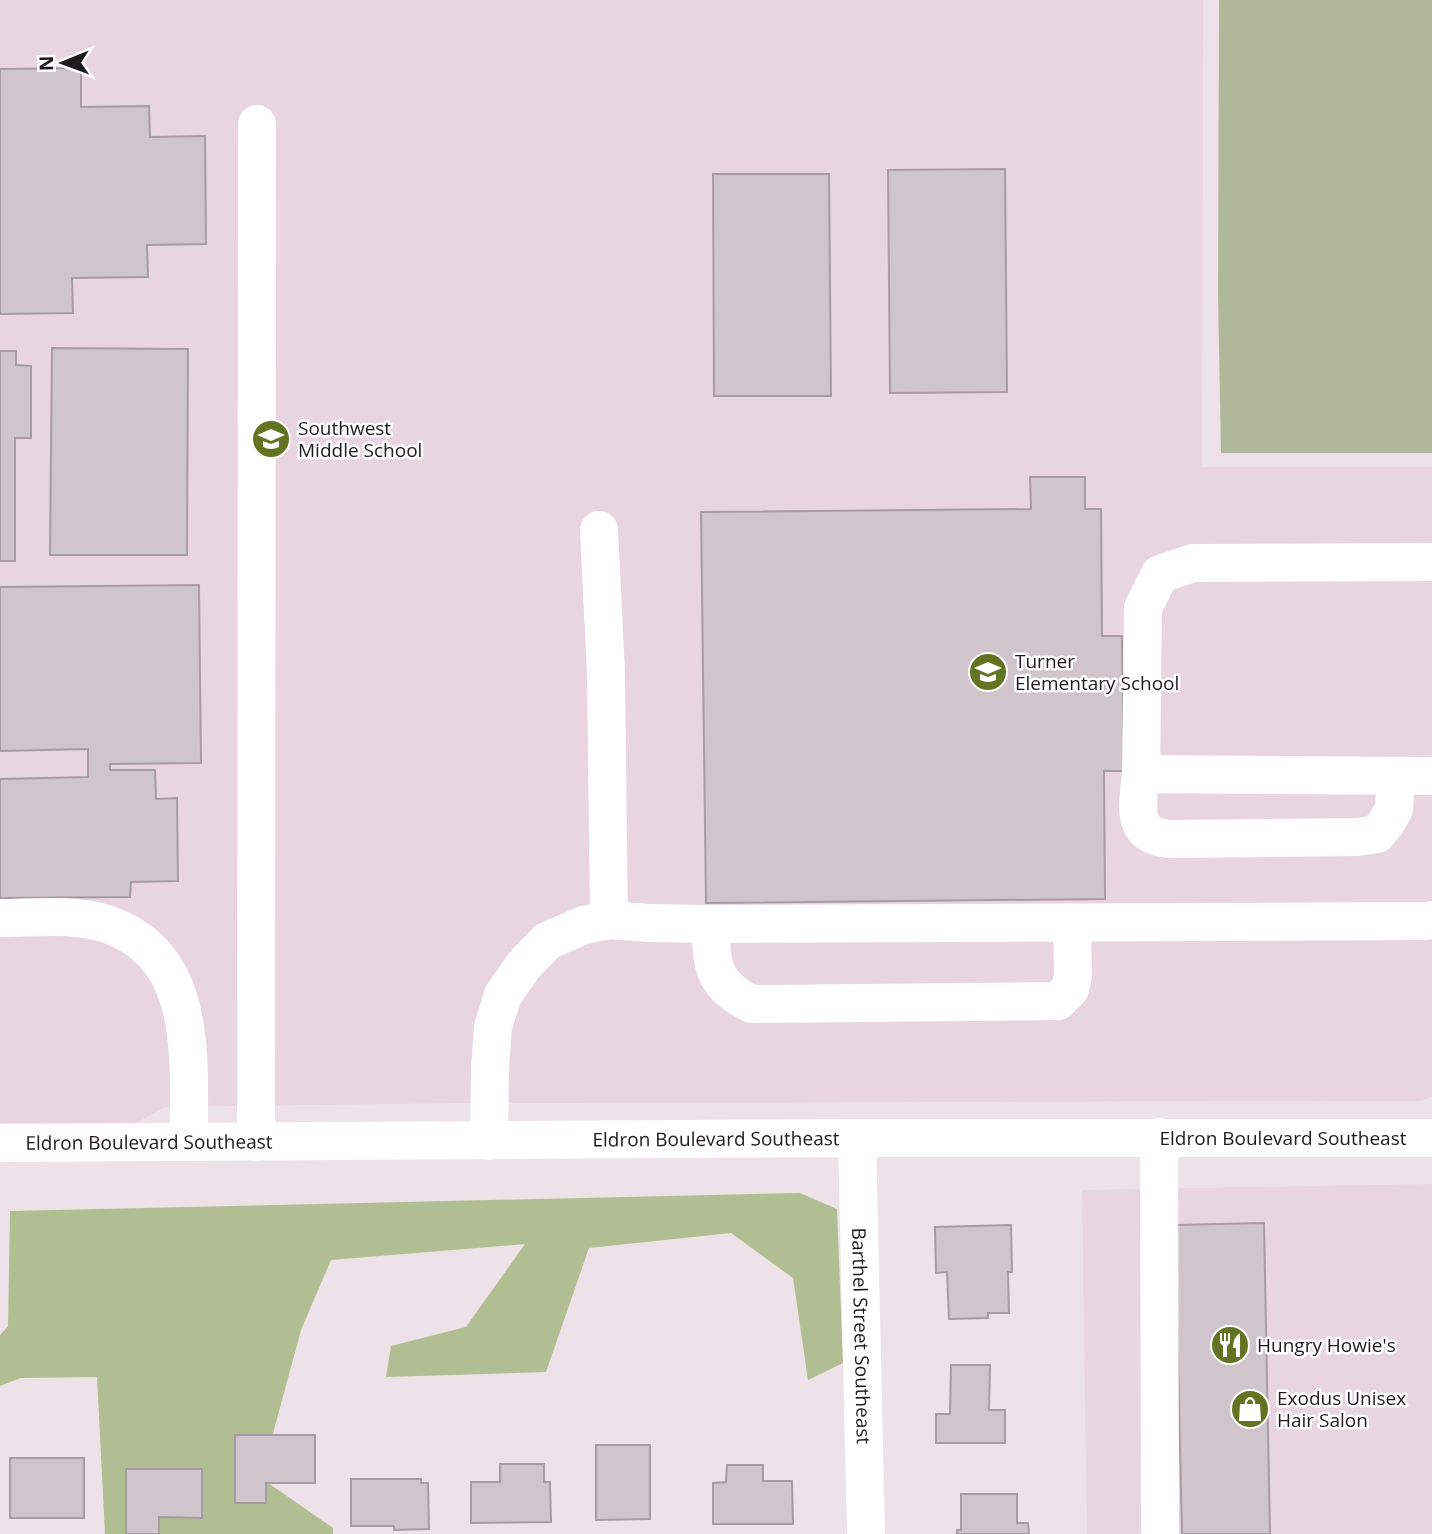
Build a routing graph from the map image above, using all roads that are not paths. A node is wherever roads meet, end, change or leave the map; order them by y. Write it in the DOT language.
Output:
graph roads {
  1 [pos="257,124"];
  2 [pos="599,530"];
  3 [pos="1432,562"];
  4 [pos="1141,774"];
  5 [pos="1414,776"];
  6 [pos="0,918"];
  7 [pos="609,920"];
  8 [pos="1432,920"];
  9 [pos="1072,923"];
  10 [pos="711,924"];
  11 [pos="856,1138"];
  12 [pos="1159,1138"];
  13 [pos="1432,1138"];
  14 [pos="489,1141"];
  15 [pos="189,1142"];
  16 [pos="256,1142"];
  17 [pos="0,1143"];
  18 [pos="866,1534"];
  19 [pos="1160,1534"];
  1 -- 16 [label="street"];
  2 -- 7 [label="street"];
  3 -- 4 [label="street"];
  4 -- 5 [label="street"];
  4 -- 5 [label="street"];
  6 -- 15 [label="street"];
  7 -- 10 [label="street"];
  7 -- 14 [label="street"];
  8 -- 9 [label="street"];
  9 -- 10 [label="street"];
  9 -- 10 [label="street"];
  11 -- 12 [label="street, Eldron Boulevard Southeast"];
  11 -- 14 [label="street, Eldron Boulevard Southeast"];
  11 -- 18 [label="street, Barthel Street Southeast"];
  12 -- 13 [label="street, Eldron Boulevard Southeast"];
  12 -- 19 [label="street"];
  14 -- 16 [label="street, Eldron Boulevard Southeast"];
  15 -- 16 [label="street, Eldron Boulevard Southeast"];
  15 -- 17 [label="street, Eldron Boulevard Southeast"];
}
